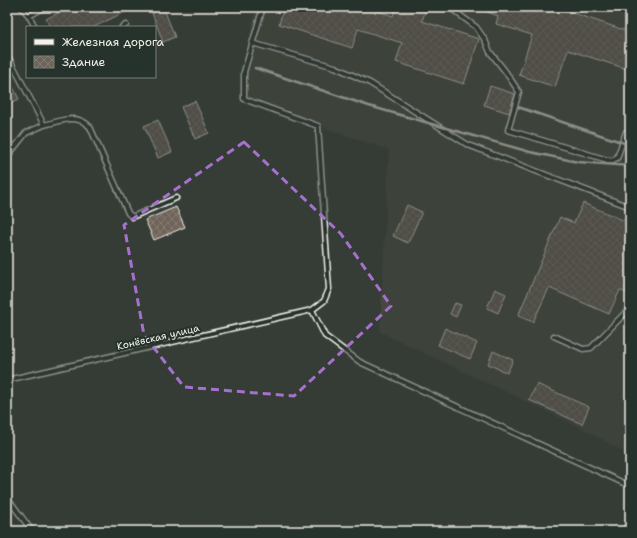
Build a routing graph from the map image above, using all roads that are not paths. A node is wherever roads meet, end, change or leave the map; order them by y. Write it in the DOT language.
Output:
graph roads {
  1 [pos="21,7"];
  2 [pos="45,7"];
  3 [pos="263,7"];
  4 [pos="449,7"];
  5 [pos="29,16"];
  6 [pos="34,26"];
  7 [pos="252,43"];
  8 [pos="7,54"];
  9 [pos="44,125"];
  10 [pos="630,133"];
  11 [pos="7,157"];
  12 [pos="176,198"];
  13 [pos="630,207"];
  14 [pos="630,308"];
  15 [pos="312,310"];
  16 [pos="554,336"];
  17 [pos="7,380"];
  18 [pos="630,486"];
  19 [pos="7,501"];
  20 [pos="630,518"];
  21 [pos="32,531"];
  22 [pos="625,531"];
  1 -- 5 [label="lane"];
  2 -- 5 [label="lane"];
  3 -- 7 [label="lane"];
  4 -- 10 [label="lane"];
  5 -- 6 [label="lane"];
  7 -- 13 [label="lane"];
  7 -- 15 [label="lane"];
  8 -- 9 [label="lane"];
  9 -- 11 [label="lane"];
  9 -- 12 [label="lane"];
  14 -- 16 [label="lane"];
  15 -- 17 [label="lane, Конёвская улица"];
  15 -- 18 [label="lane"];
  19 -- 21 [label="lane"];
  20 -- 22 [label="lane"];
}
